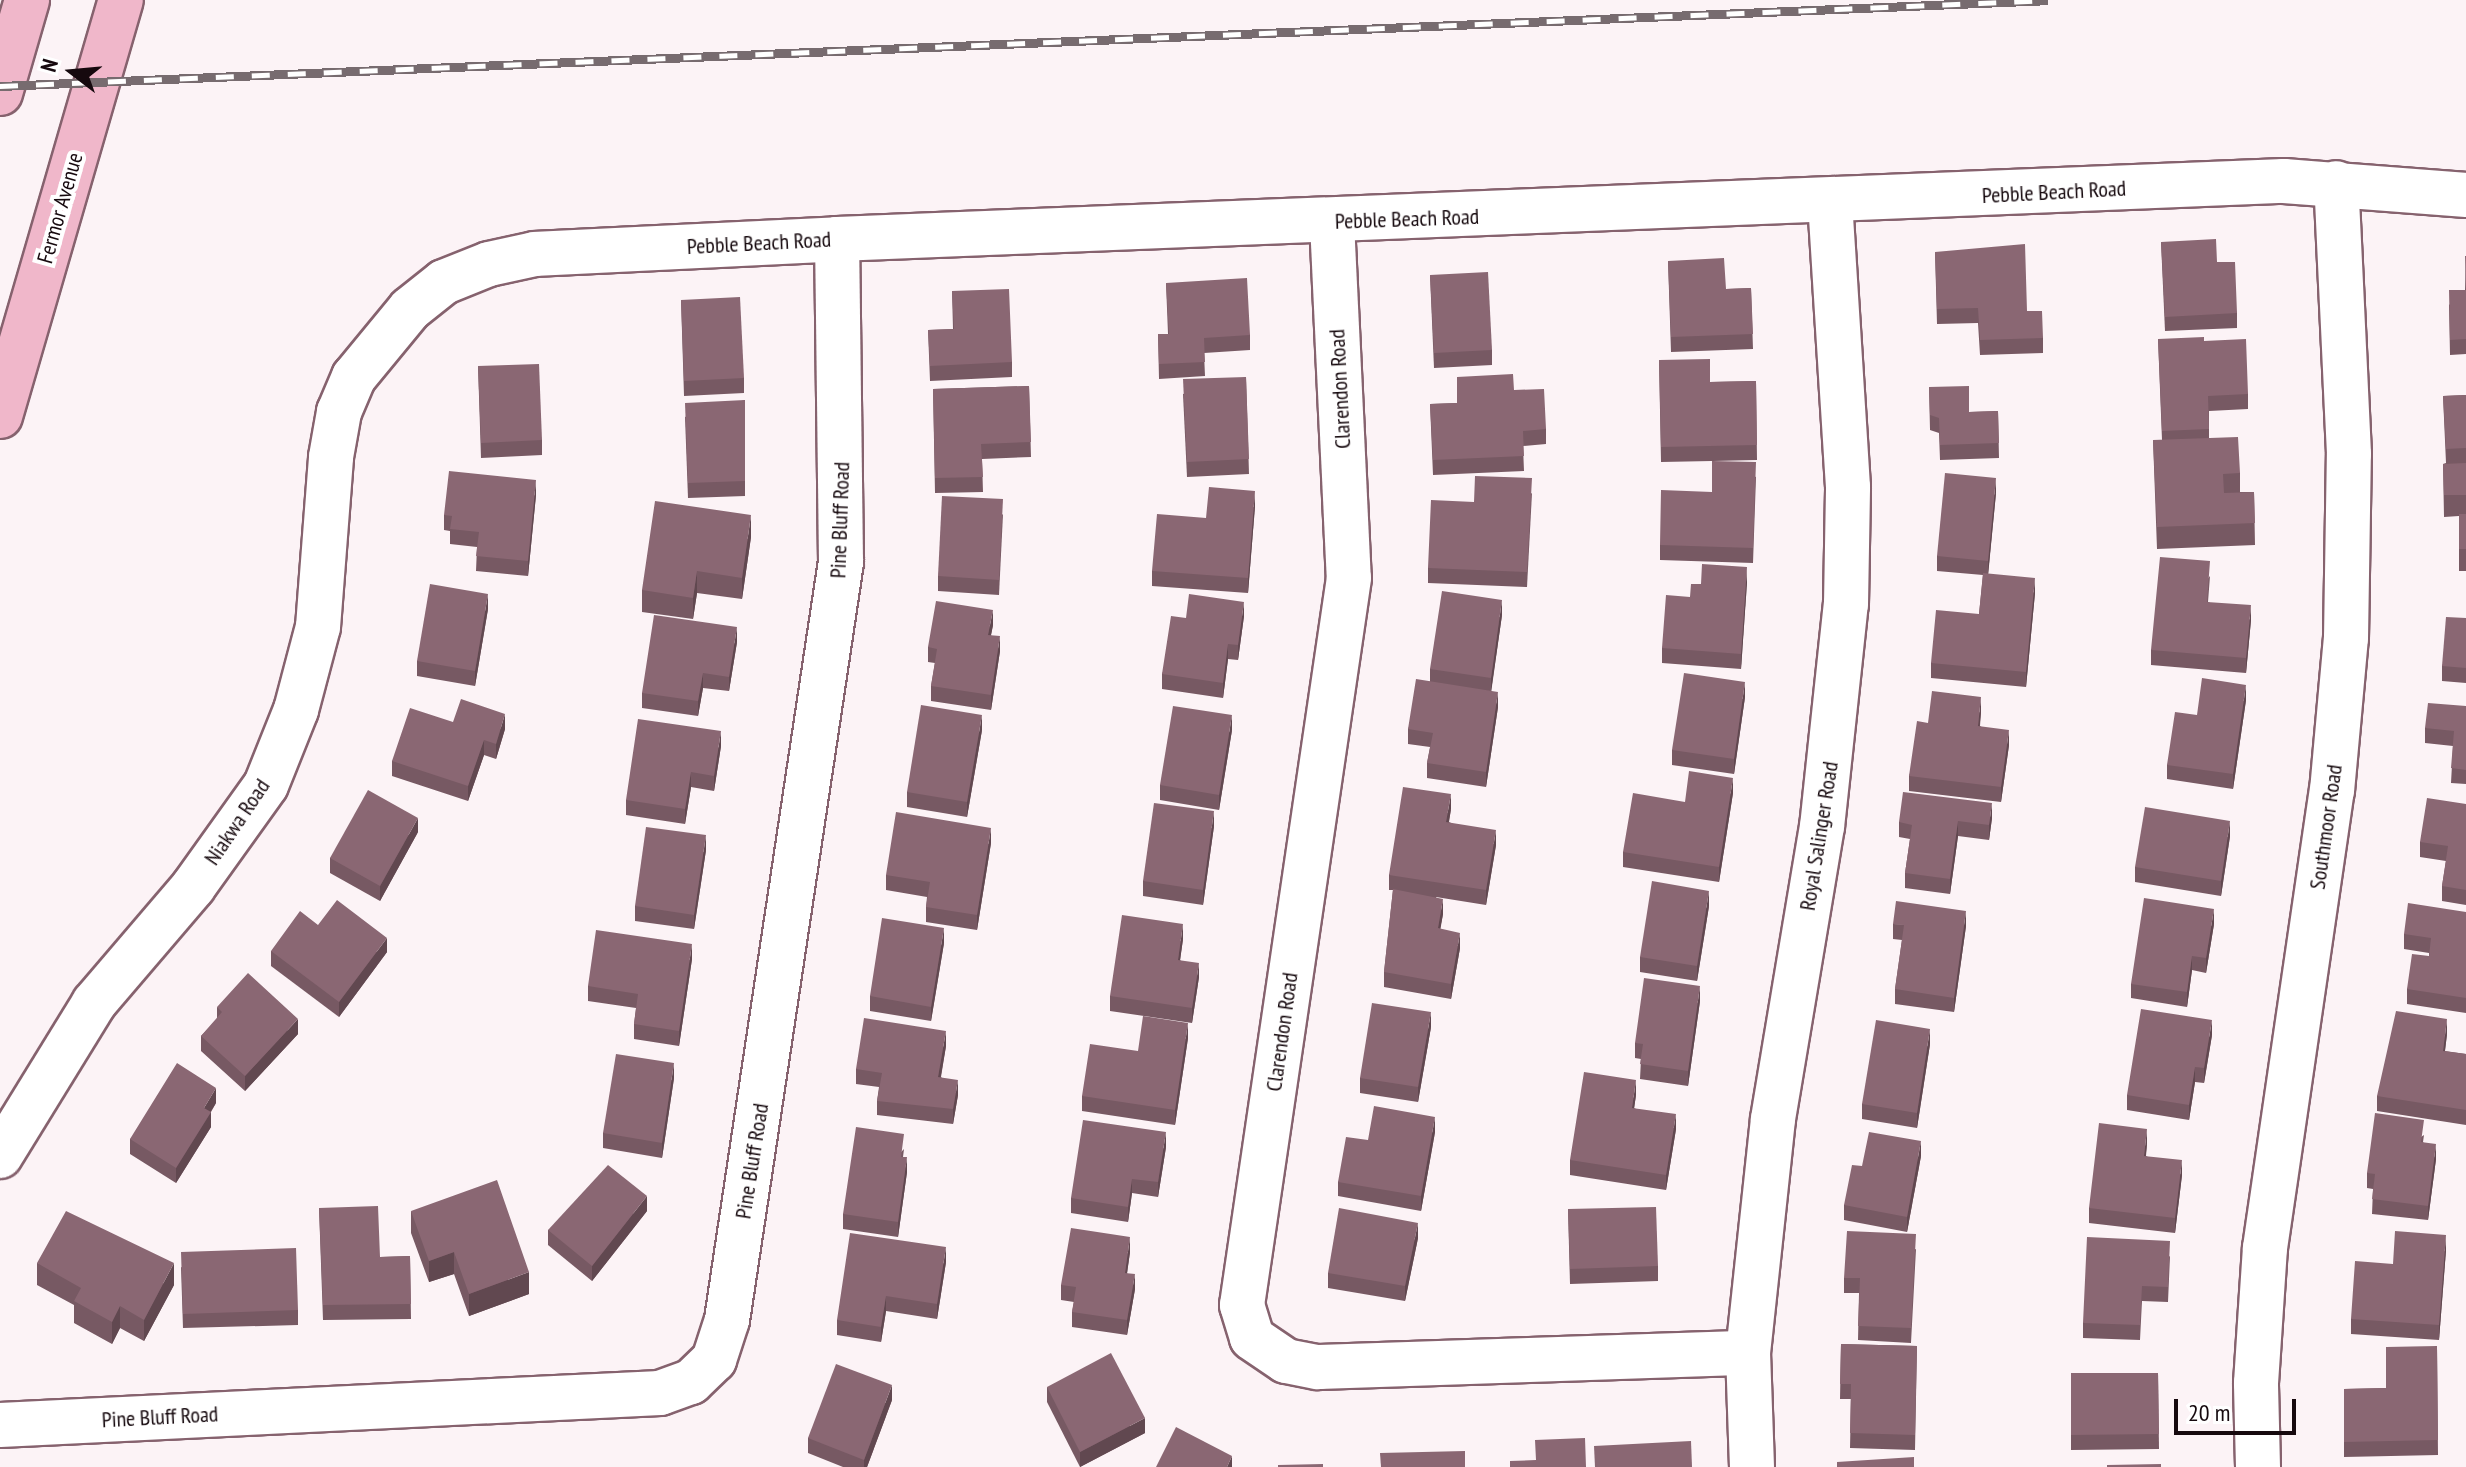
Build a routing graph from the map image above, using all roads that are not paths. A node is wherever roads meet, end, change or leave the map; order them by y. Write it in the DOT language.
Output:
graph roads {
  1 [pos="27,0"];
  2 [pos="121,0"];
  3 [pos="0,93"];
  4 [pos="2336,183"];
  5 [pos="2466,195"];
  6 [pos="1830,202"];
  7 [pos="1332,222"];
  8 [pos="837,239"];
  9 [pos="376,345"];
  10 [pos="0,416"];
  11 [pos="0,1156"];
  12 [pos="1748,1353"];
  13 [pos="0,1425"];
  14 [pos="1752,1467"];
  15 [pos="2258,1467"];
  1 -- 3 [label="highway"];
  2 -- 10 [label="highway, Fermor Avenue"];
  4 -- 5 [label="street, Pebble Beach Road"];
  4 -- 6 [label="street, Pebble Beach Road"];
  4 -- 15 [label="street, Southmoor Road"];
  6 -- 7 [label="street, Pebble Beach Road"];
  6 -- 12 [label="street, Royal Salinger Road"];
  7 -- 8 [label="street, Pebble Beach Road"];
  7 -- 12 [label="street, Clarendon Road"];
  8 -- 9 [label="street, Pebble Beach Road"];
  8 -- 13 [label="street, Pine Bluff Road"];
  9 -- 11 [label="street, Niakwa Road"];
  12 -- 14 [label="street, Royal Salinger Road"];
}
